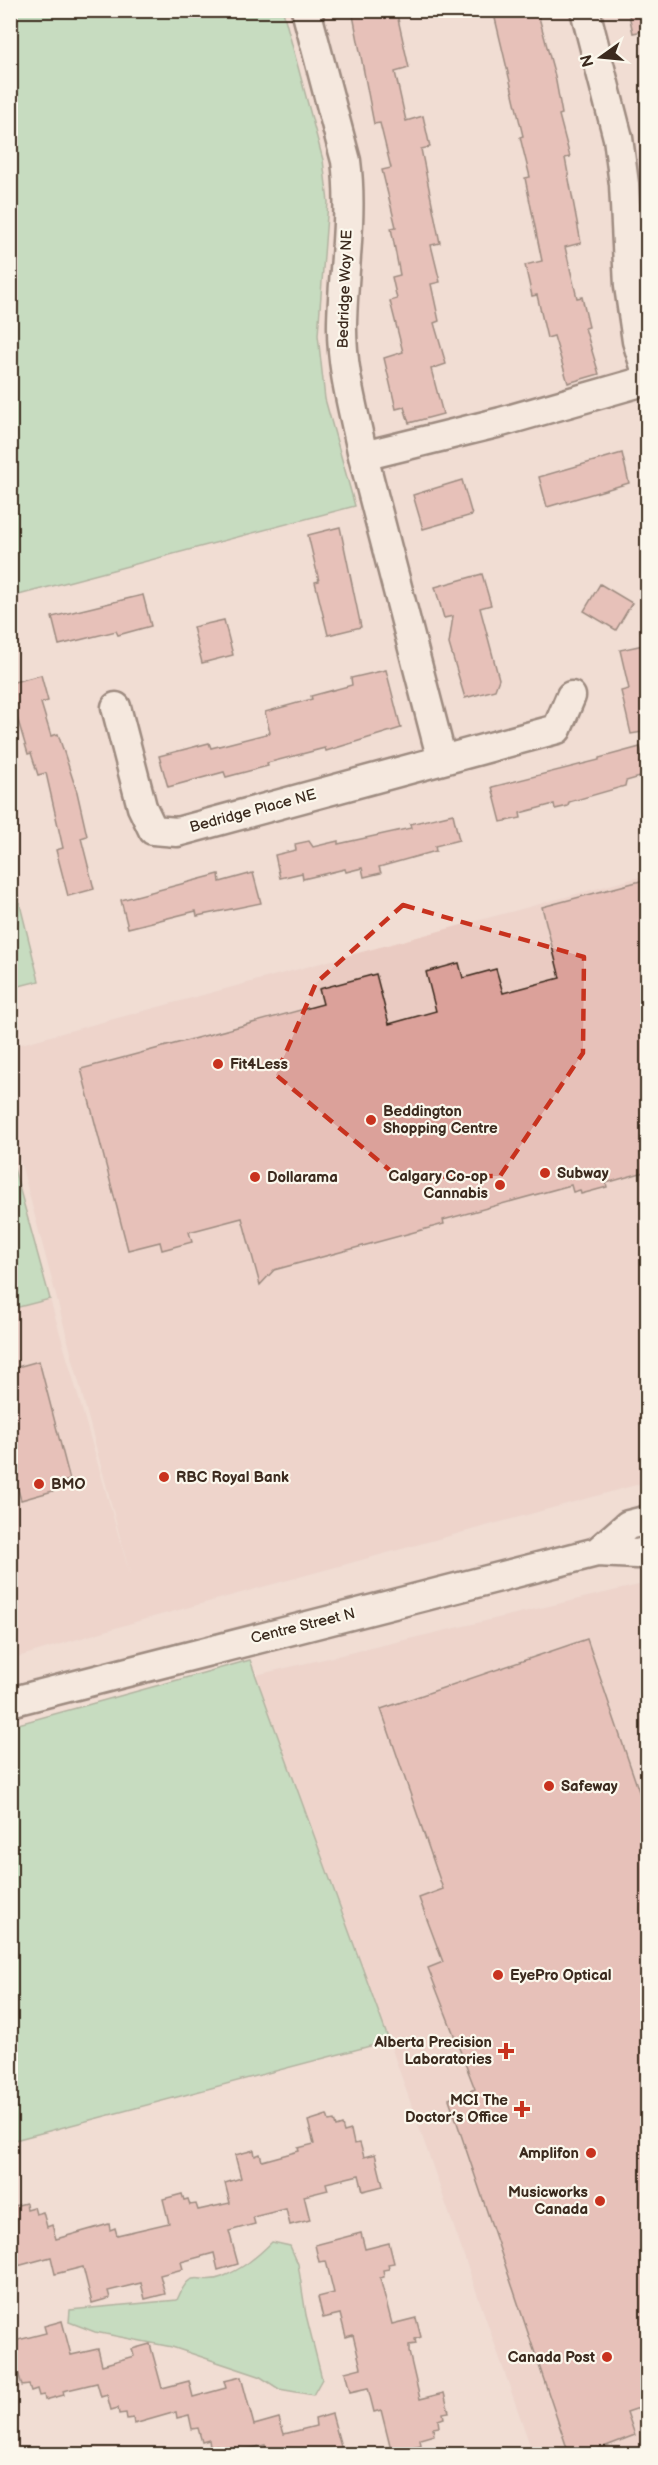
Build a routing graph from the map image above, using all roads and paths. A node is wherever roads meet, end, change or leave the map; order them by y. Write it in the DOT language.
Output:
graph roads {
  1 [pos="306,10"];
  2 [pos="585,10"];
  3 [pos="648,378"];
  4 [pos="363,456"];
  5 [pos="571,696"];
  6 [pos="116,707"];
  7 [pos="442,760"];
  8 [pos="648,1520"];
  9 [pos="648,1551"];
  10 [pos="597,1552"];
  11 [pos="10,1702"];
  1 -- 4 [label="street, Bedridge Way NE"];
  2 -- 3 [label="street"];
  3 -- 4 [label="street"];
  4 -- 7 [label="street"];
  5 -- 7 [label="street, Bedridge Place NE"];
  6 -- 7 [label="street, Bedridge Place NE"];
  8 -- 10 [label="street, Centre Street N"];
  9 -- 10 [label="street, Centre Street N"];
  10 -- 11 [label="street, Centre Street N"];
}
